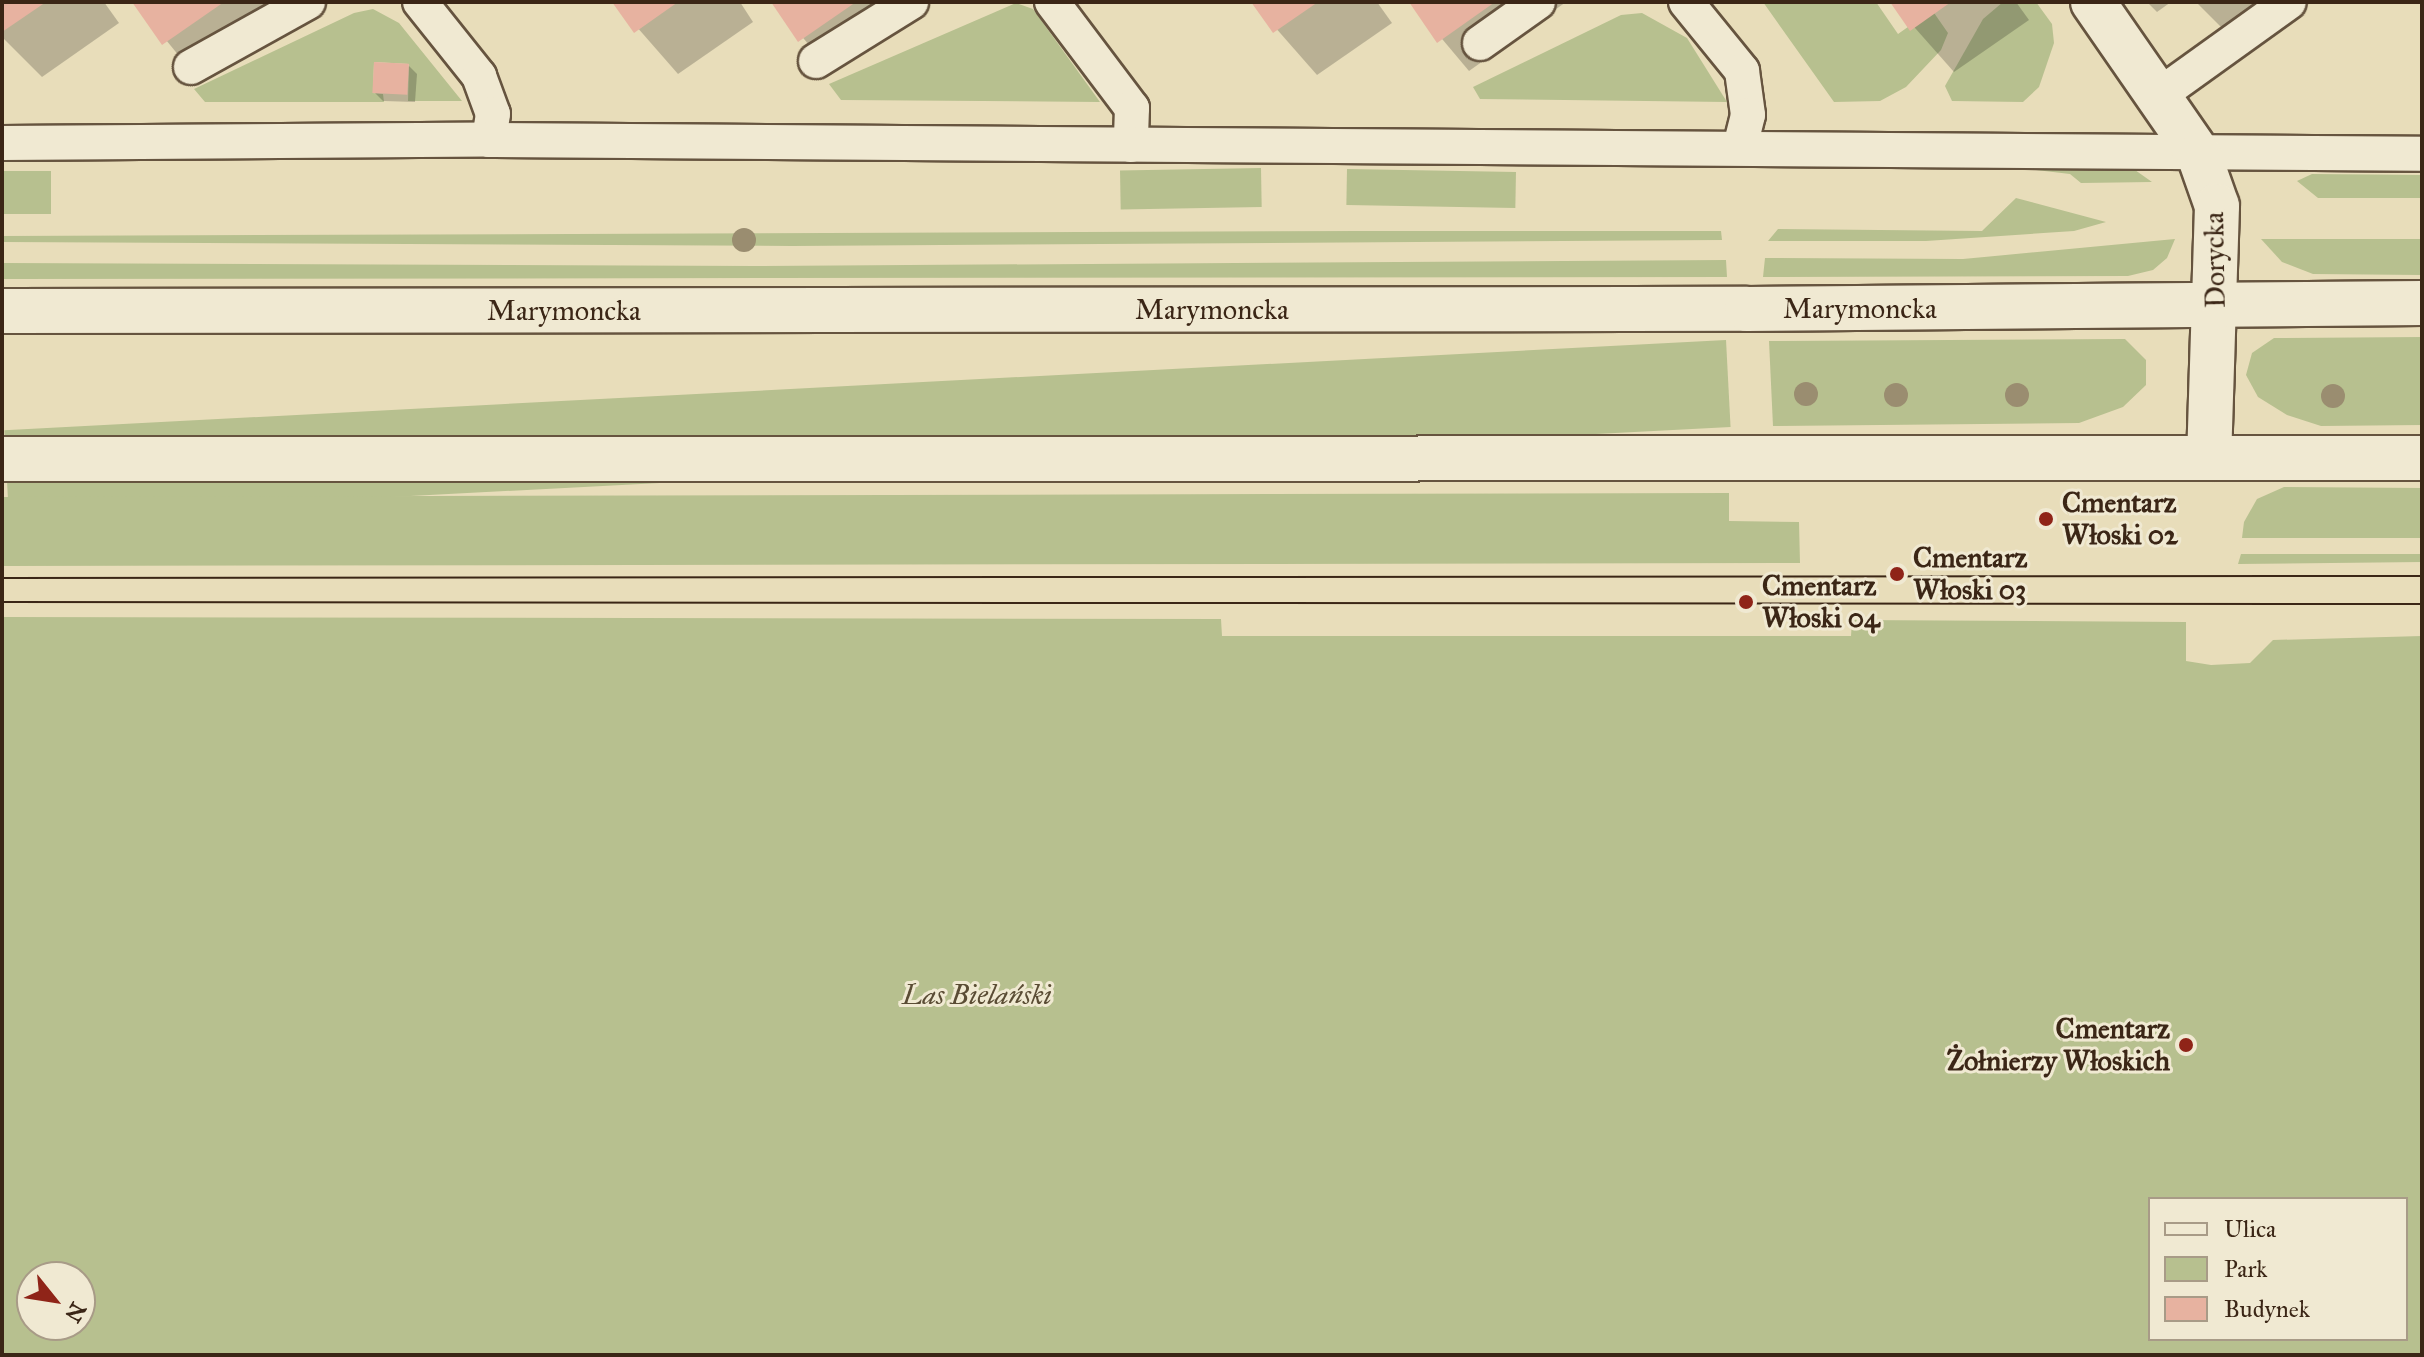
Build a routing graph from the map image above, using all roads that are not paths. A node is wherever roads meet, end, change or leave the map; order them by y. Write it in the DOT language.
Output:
graph roads {
  1 [pos="308,2"];
  2 [pos="420,2"];
  3 [pos="911,2"];
  4 [pos="1052,2"];
  5 [pos="1538,2"];
  6 [pos="1686,2"];
  7 [pos="2093,2"];
  8 [pos="2289,2"];
  9 [pos="1480,43"];
  10 [pos="816,61"];
  11 [pos="191,67"];
  12 [pos="2158,96"];
  13 [pos="489,140"];
  14 [pos="2,143"];
  15 [pos="1131,145"];
  16 [pos="1740,148"];
  17 [pos="2422,154"];
  18 [pos="2199,155"];
  19 [pos="2422,303"];
  20 [pos="2217,307"];
  21 [pos="2,311"];
  22 [pos="2209,458"];
  23 [pos="2422,458"];
  24 [pos="2,459"];
  1 -- 11 [label="lane"];
  2 -- 13 [label="lane"];
  3 -- 10 [label="lane"];
  4 -- 15 [label="lane"];
  5 -- 9 [label="lane"];
  6 -- 16 [label="lane"];
  7 -- 12 [label="main road, Dorycka"];
  8 -- 12 [label="lane"];
  12 -- 18 [label="main road, Dorycka"];
  13 -- 14 [label="lane"];
  13 -- 15 [label="lane"];
  15 -- 16 [label="lane"];
  16 -- 18 [label="lane"];
  17 -- 18 [label="lane"];
  18 -- 20 [label="main road, Dorycka"];
  19 -- 20 [label="main road, Marymoncka"];
  20 -- 21 [label="main road, Marymoncka"];
  20 -- 22 [label="main road, Dorycka"];
  22 -- 23 [label="main road"];
  22 -- 24 [label="main road"];
}
